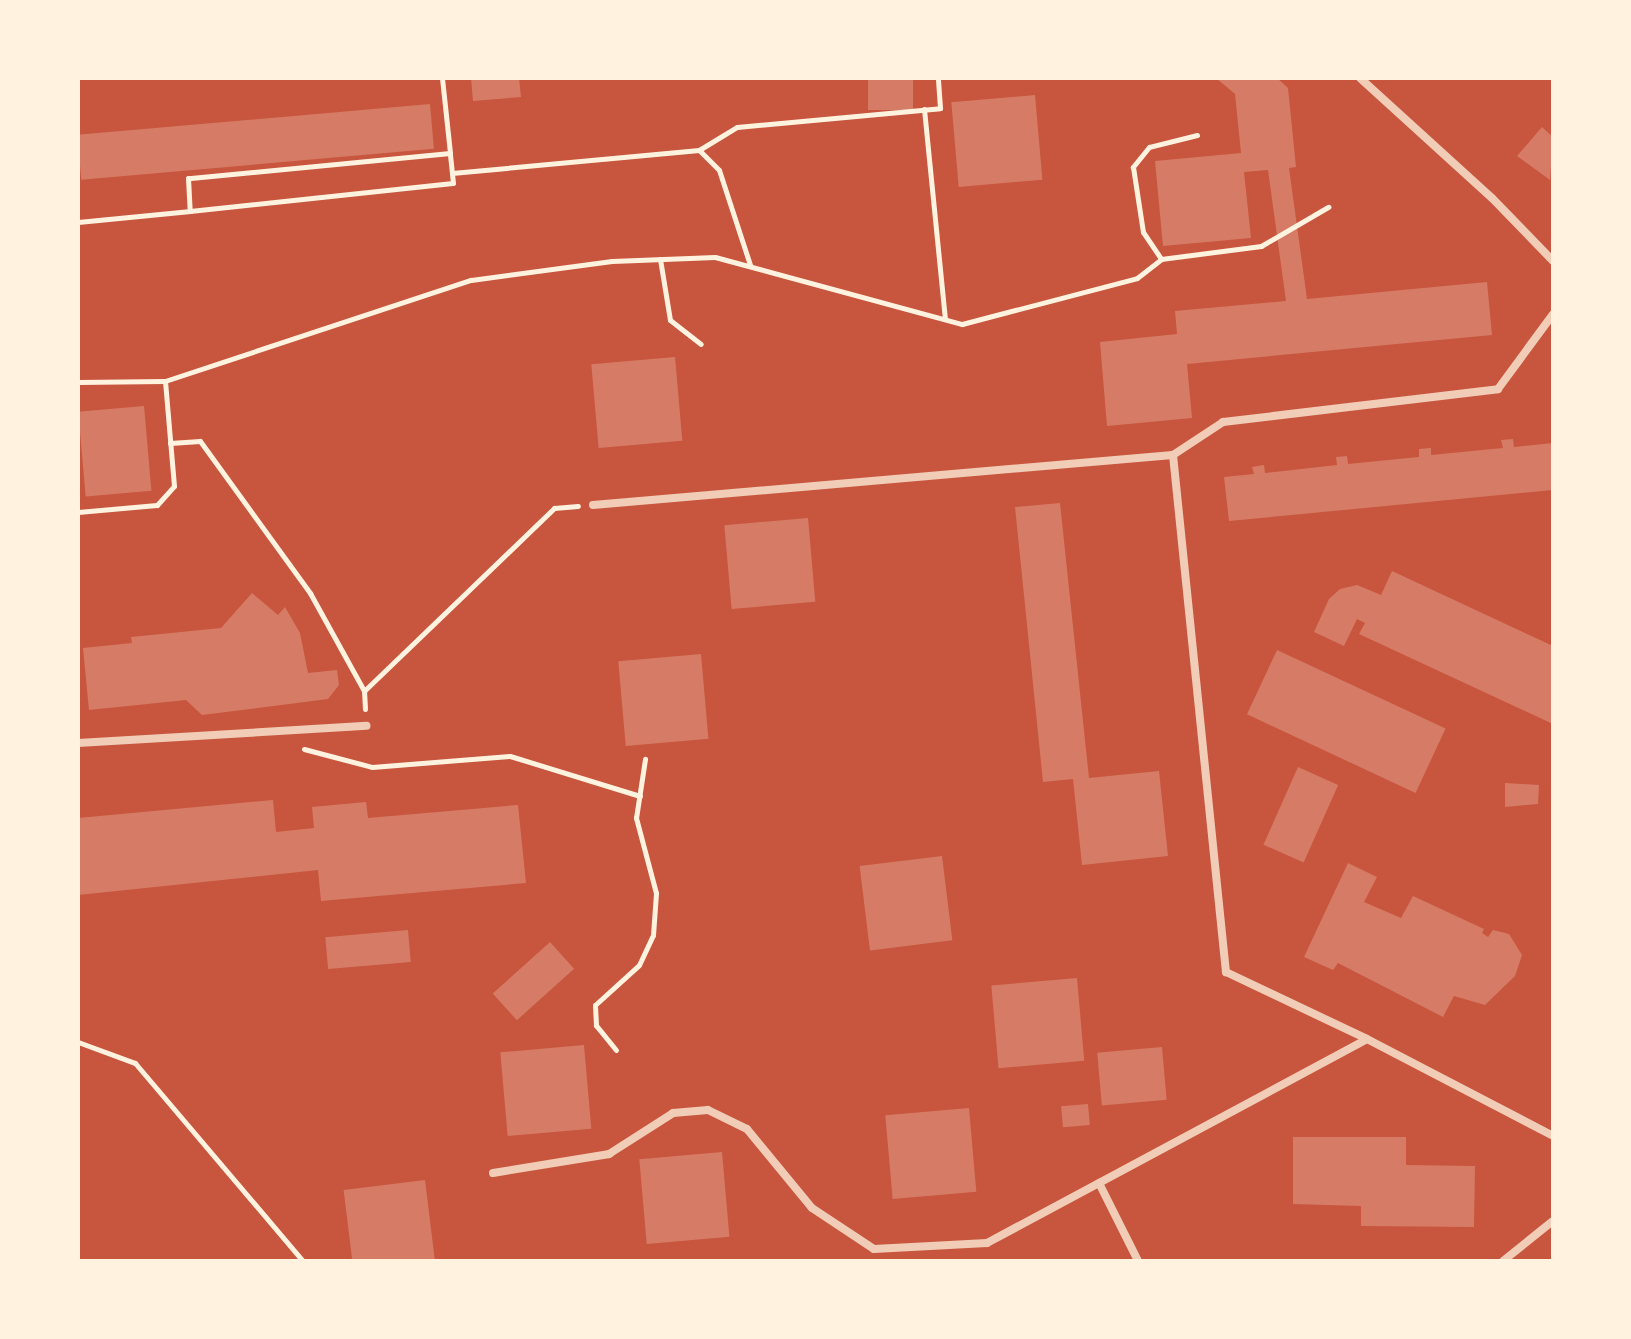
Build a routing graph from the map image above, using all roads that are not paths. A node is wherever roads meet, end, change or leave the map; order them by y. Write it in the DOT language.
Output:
graph roads {
  1 [pos="1360,78"];
  2 [pos="1553,261"];
  3 [pos="1553,314"];
  4 [pos="1173,455"];
  5 [pos="593,505"];
  6 [pos="366,726"];
  7 [pos="78,743"];
  8 [pos="1367,1039"];
  9 [pos="1553,1136"];
  10 [pos="493,1173"];
  11 [pos="1099,1183"];
  12 [pos="1553,1221"];
  13 [pos="1138,1261"];
  14 [pos="1503,1261"];
  1 -- 2 [label="street"];
  3 -- 4 [label="street"];
  4 -- 5 [label="street"];
  4 -- 8 [label="street"];
  6 -- 7 [label="street"];
  8 -- 9 [label="street"];
  8 -- 11 [label="street"];
  10 -- 11 [label="street"];
  11 -- 13 [label="street"];
  12 -- 14 [label="street"];
}
